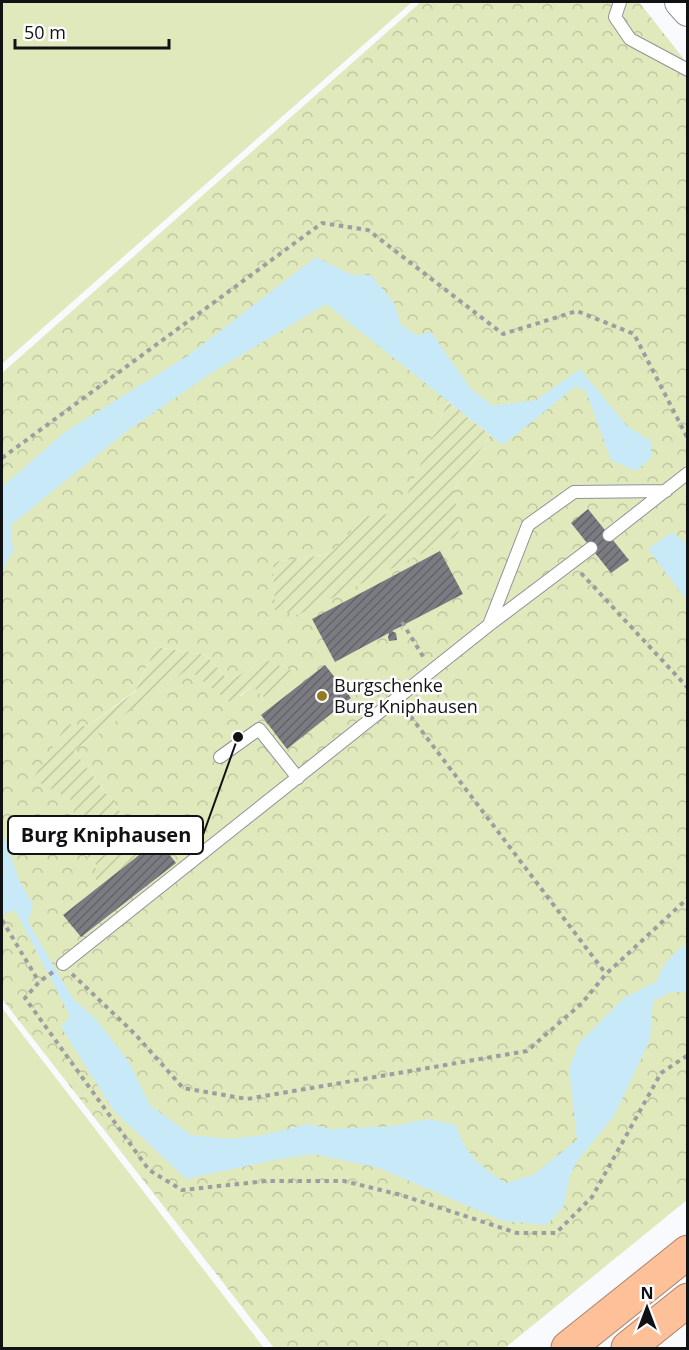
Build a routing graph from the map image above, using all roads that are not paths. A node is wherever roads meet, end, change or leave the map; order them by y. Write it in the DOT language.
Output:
graph roads {
  1 [pos="620,2"];
  2 [pos="680,2"];
  3 [pos="687,11"];
  4 [pos="687,70"];
  5 [pos="687,473"];
  6 [pos="666,491"];
  7 [pos="609,534"];
  8 [pos="591,548"];
  9 [pos="489,625"];
  10 [pos="220,757"];
  11 [pos="298,778"];
  12 [pos="63,964"];
  13 [pos="687,1252"];
  14 [pos="687,1300"];
  15 [pos="568,1348"];
  16 [pos="628,1348"];
  1 -- 4 [label="lane"];
  2 -- 3 [label="street"];
  5 -- 6 [label="lane"];
  6 -- 7 [label="lane"];
  6 -- 9 [label="lane"];
  8 -- 9 [label="lane"];
  9 -- 11 [label="lane"];
  10 -- 11 [label="lane"];
  11 -- 12 [label="lane"];
  13 -- 15 [label="highway"];
  14 -- 16 [label="highway"];
}
